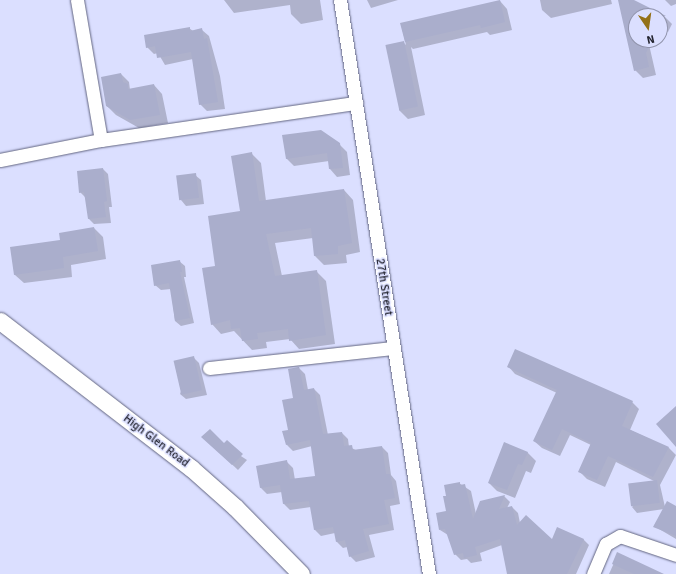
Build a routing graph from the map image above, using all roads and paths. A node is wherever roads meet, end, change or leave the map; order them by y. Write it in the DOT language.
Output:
graph roads {
  1 [pos="77,0"];
  2 [pos="340,0"];
  3 [pos="356,103"];
  4 [pos="101,140"];
  5 [pos="0,160"];
  6 [pos="0,321"];
  7 [pos="393,348"];
  8 [pos="209,368"];
  9 [pos="676,555"];
  10 [pos="301,574"];
  11 [pos="429,574"];
  12 [pos="593,574"];
  1 -- 4 [label="street"];
  2 -- 3 [label="street, 27th Street"];
  3 -- 4 [label="street"];
  3 -- 7 [label="street, 27th Street"];
  4 -- 5 [label="street"];
  6 -- 10 [label="main road, High Glen Road"];
  7 -- 8 [label="street"];
  7 -- 11 [label="street, 27th Street"];
  9 -- 12 [label="street"];
}
